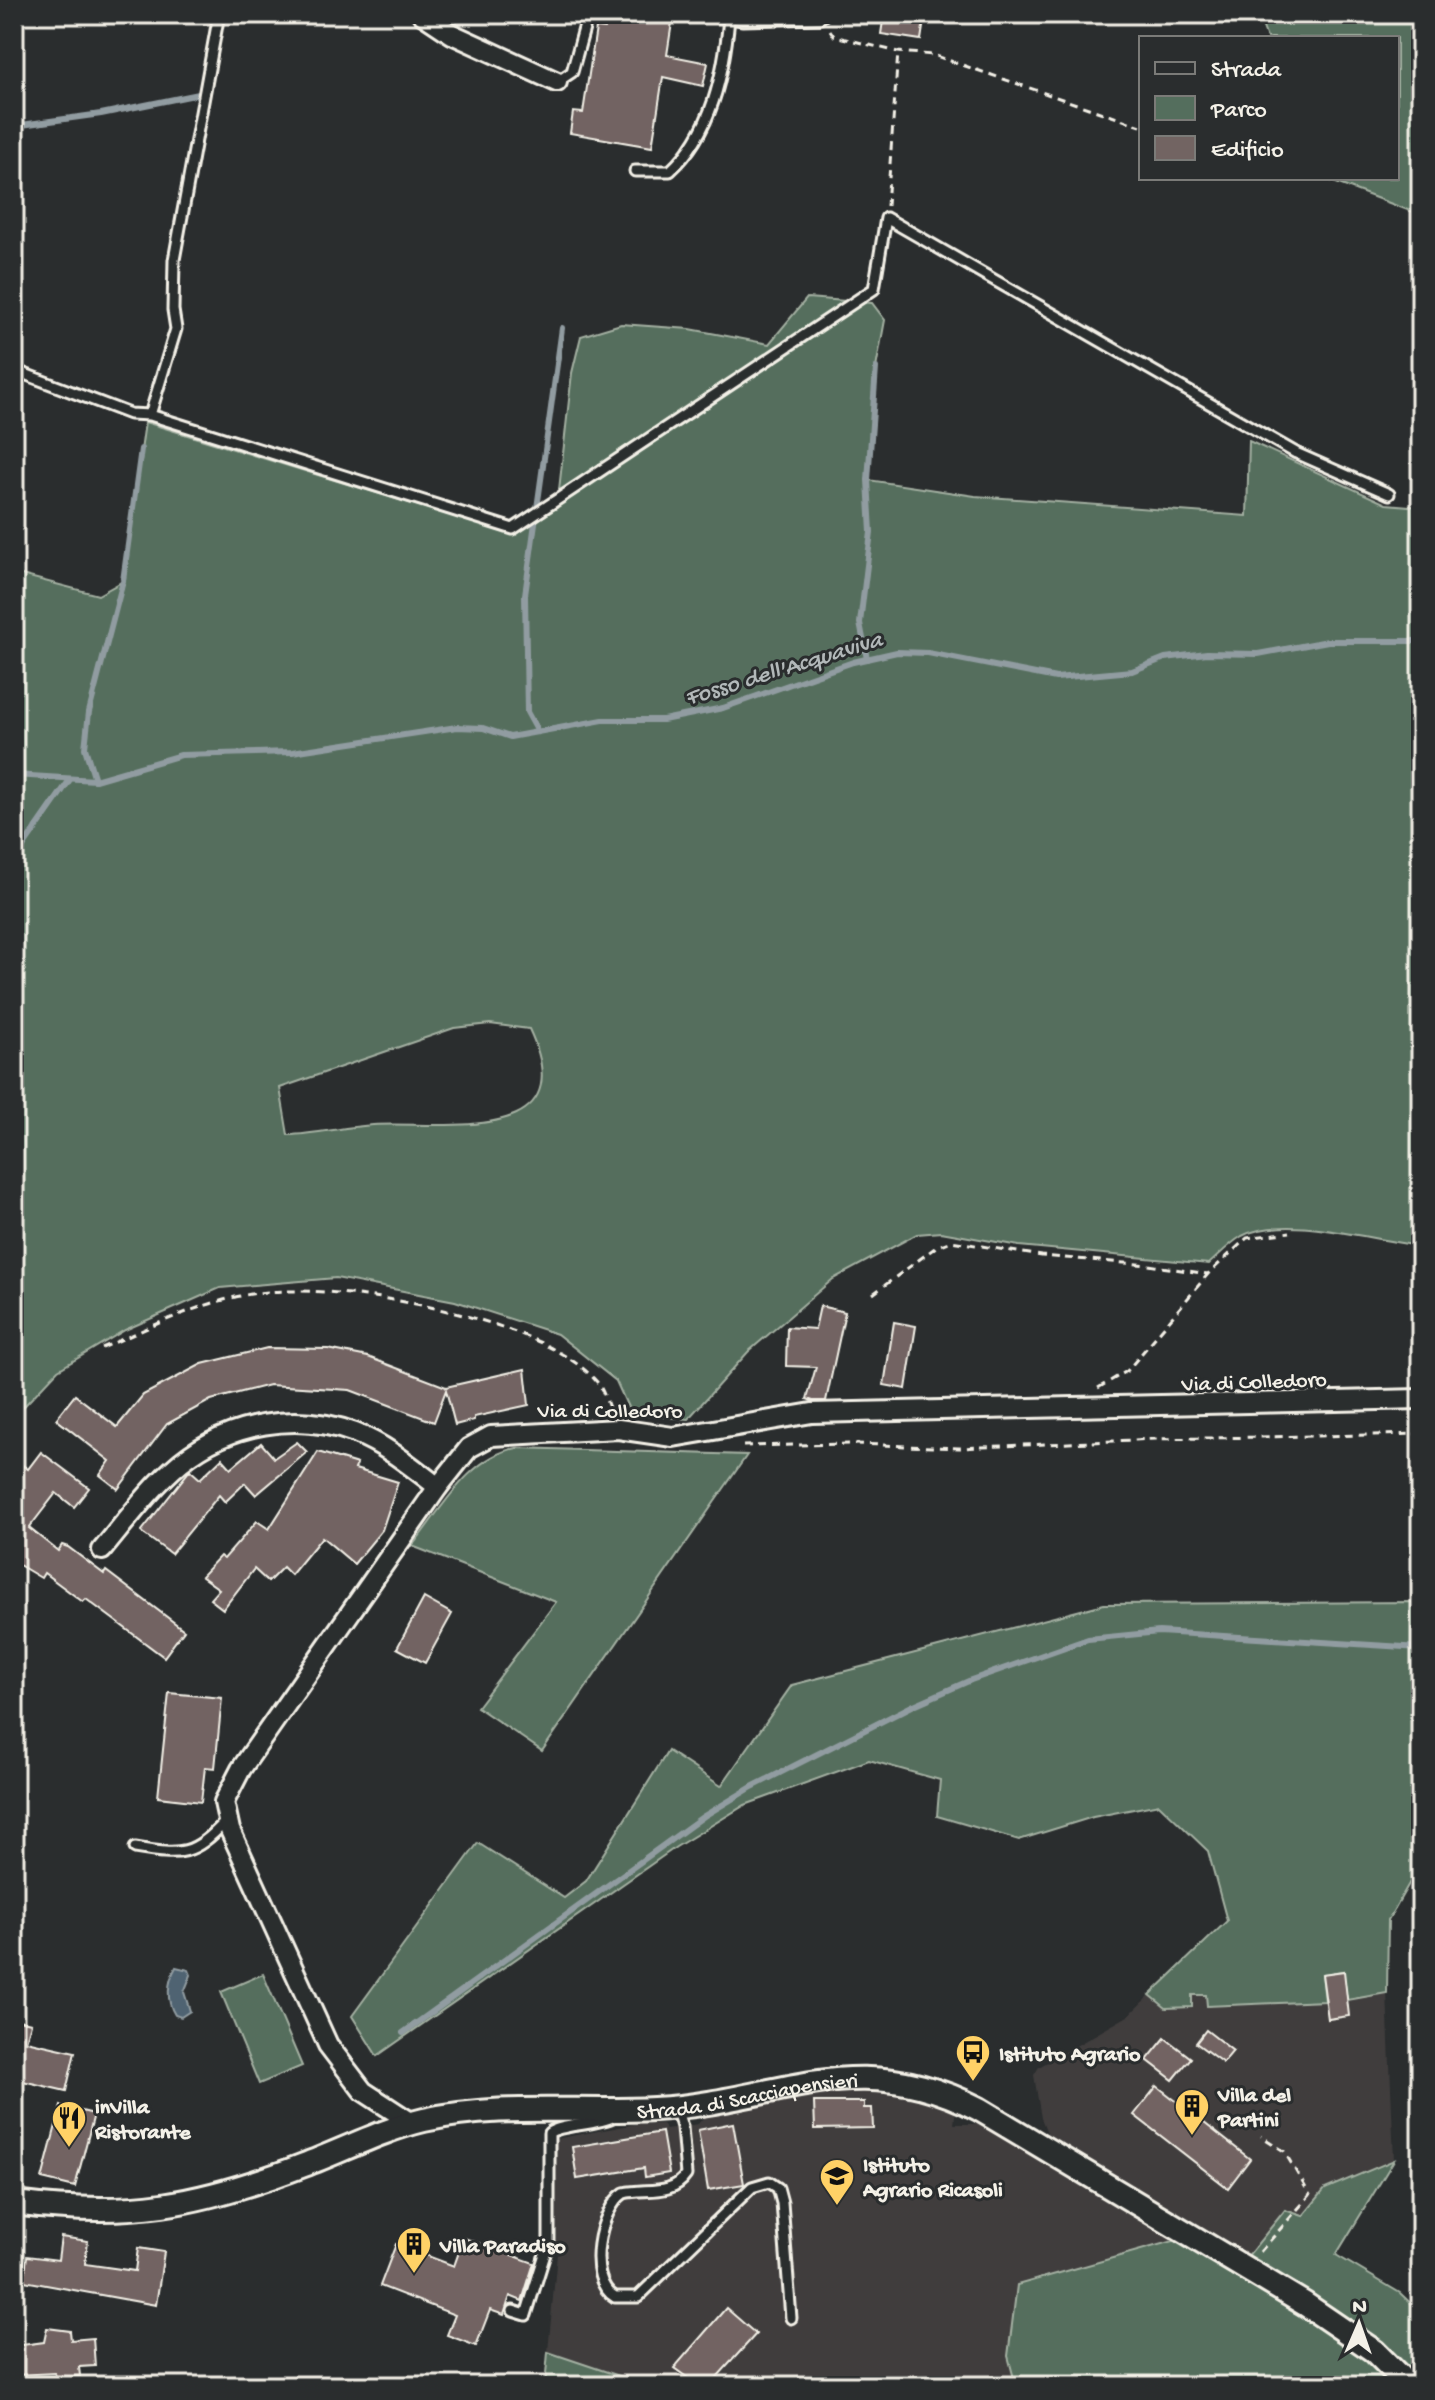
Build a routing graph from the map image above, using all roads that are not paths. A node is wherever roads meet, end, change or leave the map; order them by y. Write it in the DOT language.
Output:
graph roads {
  1 [pos="219,14"];
  2 [pos="422,14"];
  3 [pos="588,14"];
  4 [pos="702,14"];
  5 [pos="822,16"];
  6 [pos="729,18"];
  7 [pos="557,82"];
  8 [pos="635,171"];
  9 [pos="14,370"];
  10 [pos="150,415"];
  11 [pos="1389,494"];
  12 [pos="1421,1399"];
  13 [pos="438,1487"];
  14 [pos="102,1550"];
  15 [pos="226,1821"];
  16 [pos="135,1848"];
  17 [pos="676,2107"];
  18 [pos="624,2110"];
  19 [pos="412,2123"];
  20 [pos="14,2203"];
  21 [pos="513,2311"];
  22 [pos="791,2318"];
  23 [pos="1409,2386"];
  1 -- 10 [label="lane"];
  2 -- 7 [label="street"];
  3 -- 7 [label="lane"];
  4 -- 6 [label="lane"];
  5 -- 6 [label="lane"];
  6 -- 8 [label="lane"];
  9 -- 10 [label="lane"];
  10 -- 11 [label="lane"];
  12 -- 13 [label="street, Via di Colledoro"];
  13 -- 14 [label="street"];
  13 -- 15 [label="street, Via di Colledoro"];
  15 -- 16 [label="lane"];
  15 -- 19 [label="street"];
  17 -- 18 [label="street, Strada di Scacciapensieri"];
  17 -- 22 [label="lane"];
  17 -- 23 [label="street, Strada di Scacciapensieri"];
  18 -- 19 [label="street, Strada di Scacciapensieri"];
  18 -- 21 [label="lane"];
  19 -- 20 [label="street, Strada di Scacciapensieri"];
}
